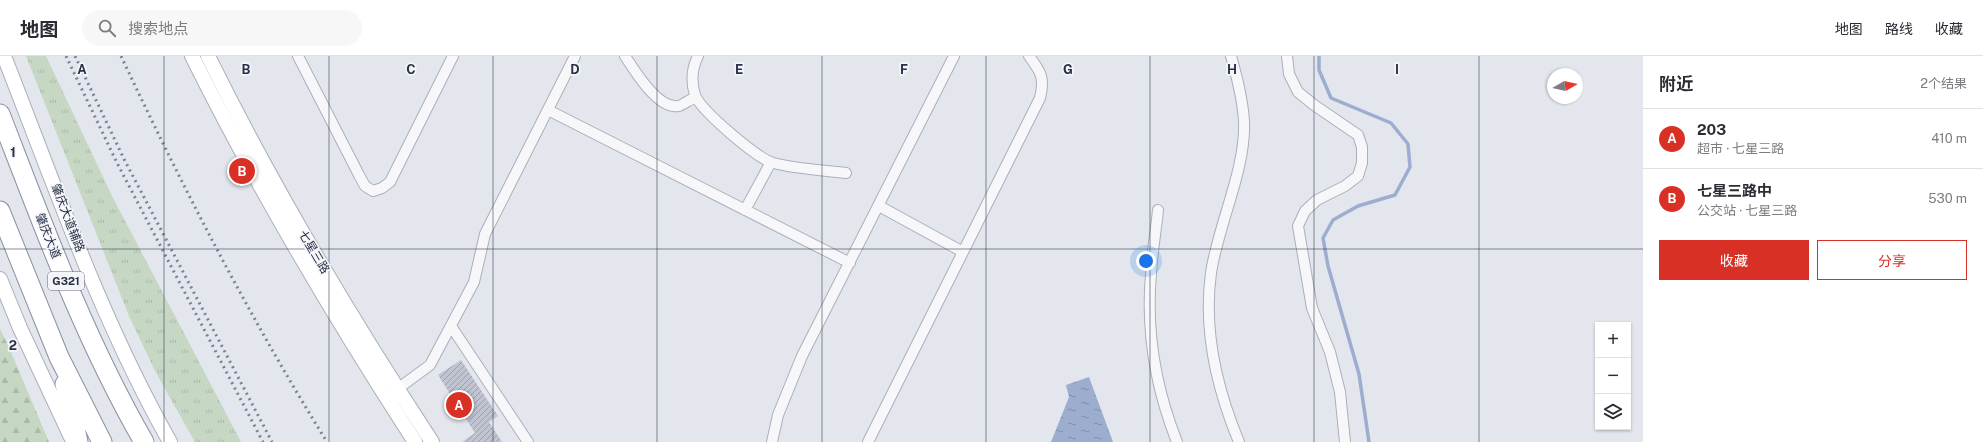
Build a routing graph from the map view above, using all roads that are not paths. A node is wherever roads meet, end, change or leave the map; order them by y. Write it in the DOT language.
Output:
graph roads {
  1 [pos="4,56"];
  2 [pos="192,56"];
  3 [pos="208,56"];
  4 [pos="298,56"];
  5 [pos="453,56"];
  6 [pos="576,56"];
  7 [pos="625,56"];
  8 [pos="698,56"];
  9 [pos="954,56"];
  10 [pos="1029,56"];
  11 [pos="1231,56"];
  12 [pos="1287,56"];
  13 [pos="696,97"];
  14 [pos="548,110"];
  15 [pos="0,114"];
  16 [pos="772,162"];
  17 [pos="846,173"];
  18 [pos="879,206"];
  19 [pos="745,210"];
  20 [pos="1158,210"];
  21 [pos="0,211"];
  22 [pos="963,252"];
  23 [pos="850,263"];
  24 [pos="0,279"];
  25 [pos="451,326"];
  26 [pos="60,357"];
  27 [pos="398,390"];
  28 [pos="386,398"];
  29 [pos="74,442"];
  30 [pos="78,442"];
  31 [pos="102,442"];
  32 [pos="144,442"];
  33 [pos="170,442"];
  34 [pos="415,442"];
  35 [pos="432,442"];
  36 [pos="528,442"];
  37 [pos="772,442"];
  38 [pos="868,442"];
  39 [pos="1176,442"];
  40 [pos="1239,442"];
  41 [pos="1344,442"];
  1 -- 33 [label="street, 肇庆大道辅路"];
  2 -- 28 [label="street, 七星三路"];
  3 -- 27 [label="street, 七星三路"];
  4 -- 5 [label="street"];
  6 -- 14 [label="street"];
  7 -- 13 [label="street"];
  8 -- 13 [label="street"];
  9 -- 18 [label="street"];
  10 -- 22 [label="street"];
  11 -- 40 [label="street"];
  12 -- 41 [label="street"];
  13 -- 16 [label="street"];
  14 -- 19 [label="street"];
  14 -- 25 [label="street"];
  15 -- 32 [label="highway, 肇庆大道 / G321"];
  16 -- 17 [label="street"];
  16 -- 19 [label="street"];
  18 -- 22 [label="street"];
  18 -- 23 [label="street"];
  19 -- 23 [label="street"];
  20 -- 39 [label="street"];
  21 -- 26 [label="highway, G321"];
  22 -- 38 [label="street"];
  23 -- 37 [label="street"];
  24 -- 29 [label="street"];
  25 -- 27 [label="street"];
  25 -- 36 [label="street"];
  26 -- 30 [label="highway"];
  26 -- 31 [label="highway, G321"];
  27 -- 28 [label="street"];
  27 -- 35 [label="street, 七星三路"];
  28 -- 34 [label="street, 七星三路"];
}
